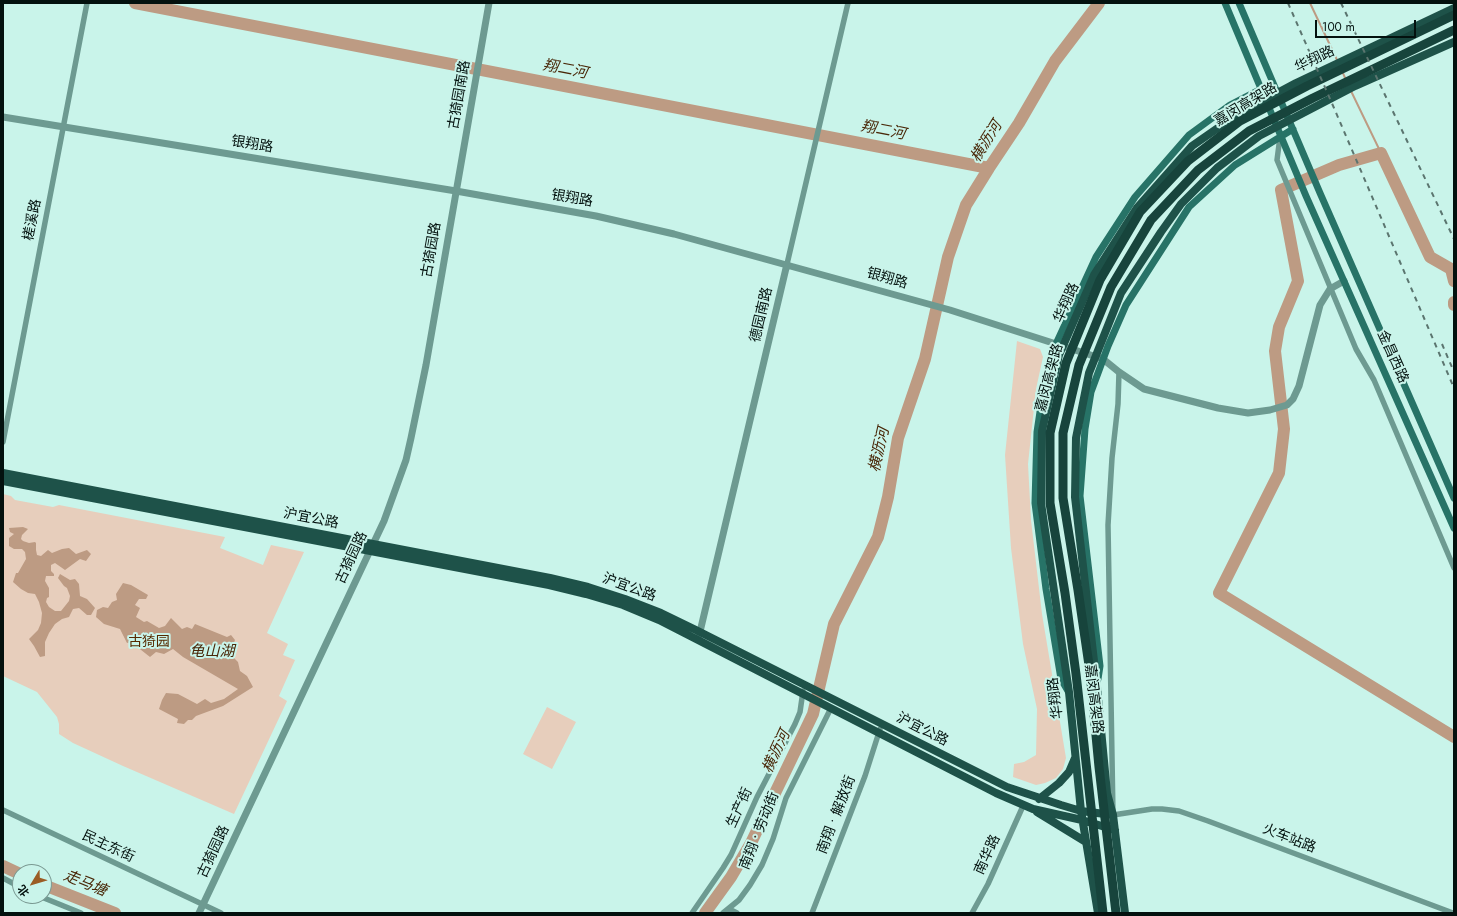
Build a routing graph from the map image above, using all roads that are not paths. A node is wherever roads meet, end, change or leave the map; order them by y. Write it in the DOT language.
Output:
graph roads {
  1 [pos="489,3"];
  2 [pos="848,3"];
  3 [pos="1225,3"];
  4 [pos="1239,3"];
  5 [pos="86,5"];
  6 [pos="1454,8"];
  7 [pos="1454,15"];
  8 [pos="1454,30"];
  9 [pos="1454,42"];
  10 [pos="1273,84"];
  11 [pos="1260,89"];
  12 [pos="3,117"];
  13 [pos="63,127"];
  14 [pos="1293,129"];
  15 [pos="1280,137"];
  16 [pos="456,191"];
  17 [pos="787,264"];
  18 [pos="1344,281"];
  19 [pos="1330,289"];
  20 [pos="1056,344"];
  21 [pos="1103,359"];
  22 [pos="1119,372"];
  23 [pos="3,442"];
  24 [pos="3,473"];
  25 [pos="3,481"];
  26 [pos="1454,498"];
  27 [pos="1454,528"];
  28 [pos="372,547"];
  29 [pos="1454,568"];
  30 [pos="699,636"];
  31 [pos="1097,687"];
  32 [pos="1069,692"];
  33 [pos="808,693"];
  34 [pos="828,703"];
  35 [pos="880,728"];
  36 [pos="1075,757"];
  37 [pos="1039,799"];
  38 [pos="1023,806"];
  39 [pos="1033,809"];
  40 [pos="3,810"];
  41 [pos="1081,811"];
  42 [pos="1113,815"];
  43 [pos="1082,820"];
  44 [pos="1115,830"];
  45 [pos="1086,842"];
  46 [pos="3,878"];
  47 [pos="12,883"];
  48 [pos="52,901"];
  49 [pos="203,905"];
  50 [pos="729,909"];
  51 [pos="80,913"];
  52 [pos="200,913"];
  53 [pos="221,913"];
  54 [pos="692,913"];
  55 [pos="723,913"];
  56 [pos="737,913"];
  57 [pos="812,913"];
  58 [pos="972,913"];
  59 [pos="1098,913"];
  60 [pos="1103,913"];
  61 [pos="1116,913"];
  62 [pos="1125,913"];
  63 [pos="1453,913"];
  1 -- 16 [label="street, 古猗园南路"];
  2 -- 17 [label="street, 德园南路"];
  3 -- 11 [label="main road"];
  4 -- 10 [label="main road"];
  5 -- 13 [label="street, 槎溪路"];
  6 -- 32 [label="main road, 华翔路"];
  7 -- 60 [label="highway, 嘉闵高架路"];
  8 -- 61 [label="highway, 嘉闵高架路"];
  9 -- 31 [label="main road"];
  10 -- 11 [label="main road"];
  10 -- 14 [label="main road"];
  11 -- 15 [label="main road"];
  11 -- 20 [label="main road"];
  12 -- 13 [label="street, 银翔路"];
  13 -- 16 [label="street, 银翔路"];
  13 -- 23 [label="street, 槎溪路"];
  14 -- 15 [label="main road"];
  14 -- 26 [label="main road, 金昌西路"];
  15 -- 18 [label="main road, 金昌西路"];
  15 -- 19 [label="street"];
  15 -- 21 [label="main road"];
  16 -- 17 [label="street, 银翔路"];
  16 -- 28 [label="street, 古猗园路"];
  17 -- 20 [label="street, 银翔路"];
  17 -- 30 [label="street, 德园南路"];
  18 -- 19 [label="street"];
  18 -- 27 [label="main road, 金昌西路"];
  19 -- 22 [label="street, 银翔路"];
  19 -- 29 [label="street"];
  20 -- 21 [label="street, 银翔路"];
  20 -- 32 [label="main road"];
  21 -- 22 [label="street, 银翔路"];
  21 -- 31 [label="main road"];
  22 -- 42 [label="street"];
  24 -- 28 [label="main road, 沪宜公路"];
  25 -- 28 [label="main road, 沪宜公路"];
  28 -- 30 [label="main road, 沪宜公路"];
  28 -- 49 [label="street, 古猗园路"];
  30 -- 33 [label="main road, 沪宜公路"];
  30 -- 33 [label="main road, 沪宜公路"];
  31 -- 42 [label="main road"];
  32 -- 36 [label="main road, 华翔路"];
  33 -- 34 [label="main road, 沪宜公路"];
  33 -- 54 [label="street, 生产街"];
  34 -- 35 [label="main road, 沪宜公路"];
  34 -- 35 [label="main road, 沪宜公路"];
  34 -- 50 [label="street, 南翔 • 劳动街"];
  35 -- 37 [label="main road, 沪宜公路"];
  35 -- 38 [label="main road, 沪宜公路"];
  35 -- 57 [label="street, 南翔 • 解放街"];
  36 -- 37 [label="main road"];
  36 -- 41 [label="main road, 华翔路"];
  37 -- 41 [label="main road, 沪宜公路"];
  38 -- 39 [label="main road, 沪宜公路"];
  38 -- 58 [label="street, 南华路"];
  39 -- 43 [label="main road, 沪宜公路"];
  39 -- 45 [label="main road"];
  40 -- 49 [label="street, 民主东街"];
  41 -- 42 [label="main road, 沪宜公路"];
  41 -- 43 [label="main road, 华翔路"];
  42 -- 44 [label="main road"];
  42 -- 63 [label="street, 火车站路"];
  43 -- 44 [label="main road, 沪宜公路"];
  43 -- 45 [label="main road"];
  44 -- 62 [label="main road"];
  45 -- 59 [label="main road"];
  46 -- 47 [label="street"];
  48 -- 51 [label="street"];
  49 -- 52 [label="street, 古猗园路"];
  49 -- 53 [label="street, 民主东街"];
  50 -- 55 [label="street, 南翔 • 劳动街"];
  50 -- 56 [label="street"];
}
